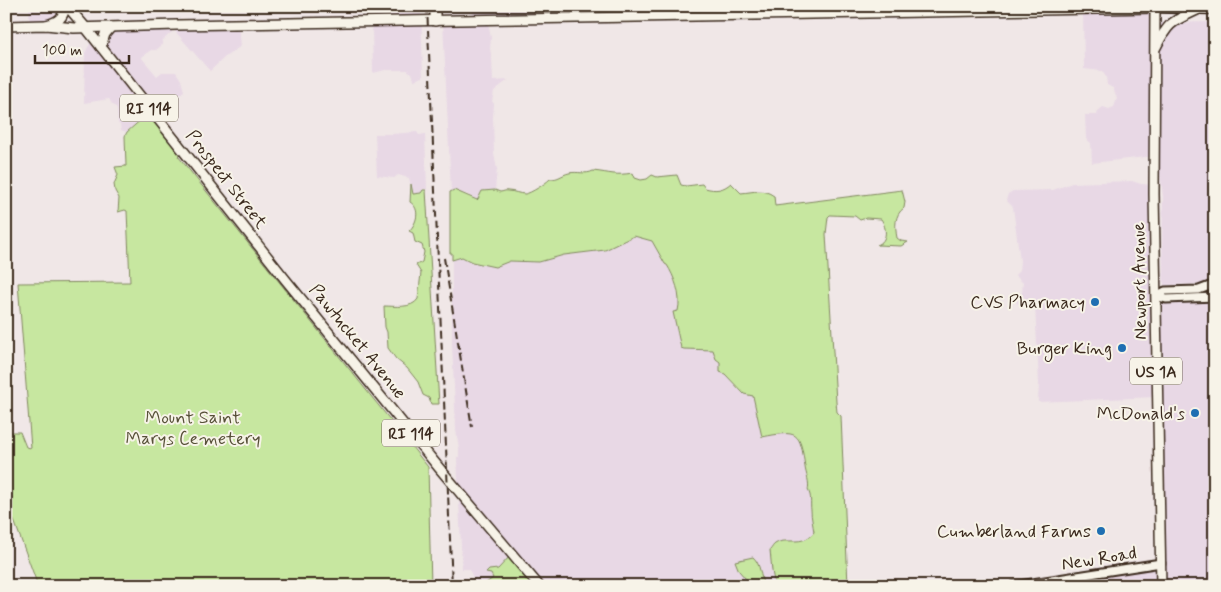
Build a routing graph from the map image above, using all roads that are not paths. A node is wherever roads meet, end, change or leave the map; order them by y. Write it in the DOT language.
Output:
graph roads {
  1 [pos="66,6"];
  2 [pos="435,6"];
  3 [pos="1155,7"];
  4 [pos="1196,10"];
  5 [pos="1215,10"];
  6 [pos="435,21"];
  7 [pos="46,25"];
  8 [pos="6,26"];
  9 [pos="111,27"];
  10 [pos="86,28"];
  11 [pos="101,47"];
  12 [pos="1155,49"];
  13 [pos="285,279"];
  14 [pos="1215,284"];
  15 [pos="1156,296"];
  16 [pos="1215,297"];
  17 [pos="1161,563"];
  18 [pos="539,586"];
  19 [pos="1013,586"];
  20 [pos="1161,586"];
  1 -- 7 [label="main road"];
  1 -- 10 [label="main road, Prospect Street / RI 114"];
  2 -- 6 [label="main road"];
  3 -- 4 [label="street"];
  3 -- 6 [label="main road"];
  3 -- 12 [label="main road, Newport Avenue / US 1A"];
  4 -- 5 [label="street"];
  4 -- 12 [label="main road"];
  6 -- 9 [label="main road"];
  7 -- 8 [label="main road"];
  7 -- 10 [label="main road"];
  9 -- 10 [label="main road"];
  9 -- 11 [label="main road"];
  10 -- 11 [label="main road, Prospect Street / RI 114"];
  11 -- 13 [label="main road, Prospect Street / RI 114"];
  12 -- 15 [label="main road, Newport Avenue / US 1A"];
  13 -- 18 [label="main road, Pawtucket Avenue / RI 114"];
  14 -- 15 [label="street"];
  15 -- 16 [label="street"];
  15 -- 17 [label="main road, Newport Avenue / US 1A"];
  17 -- 19 [label="street, New Road"];
  17 -- 20 [label="main road, Newport Avenue / US 1A"];
}
